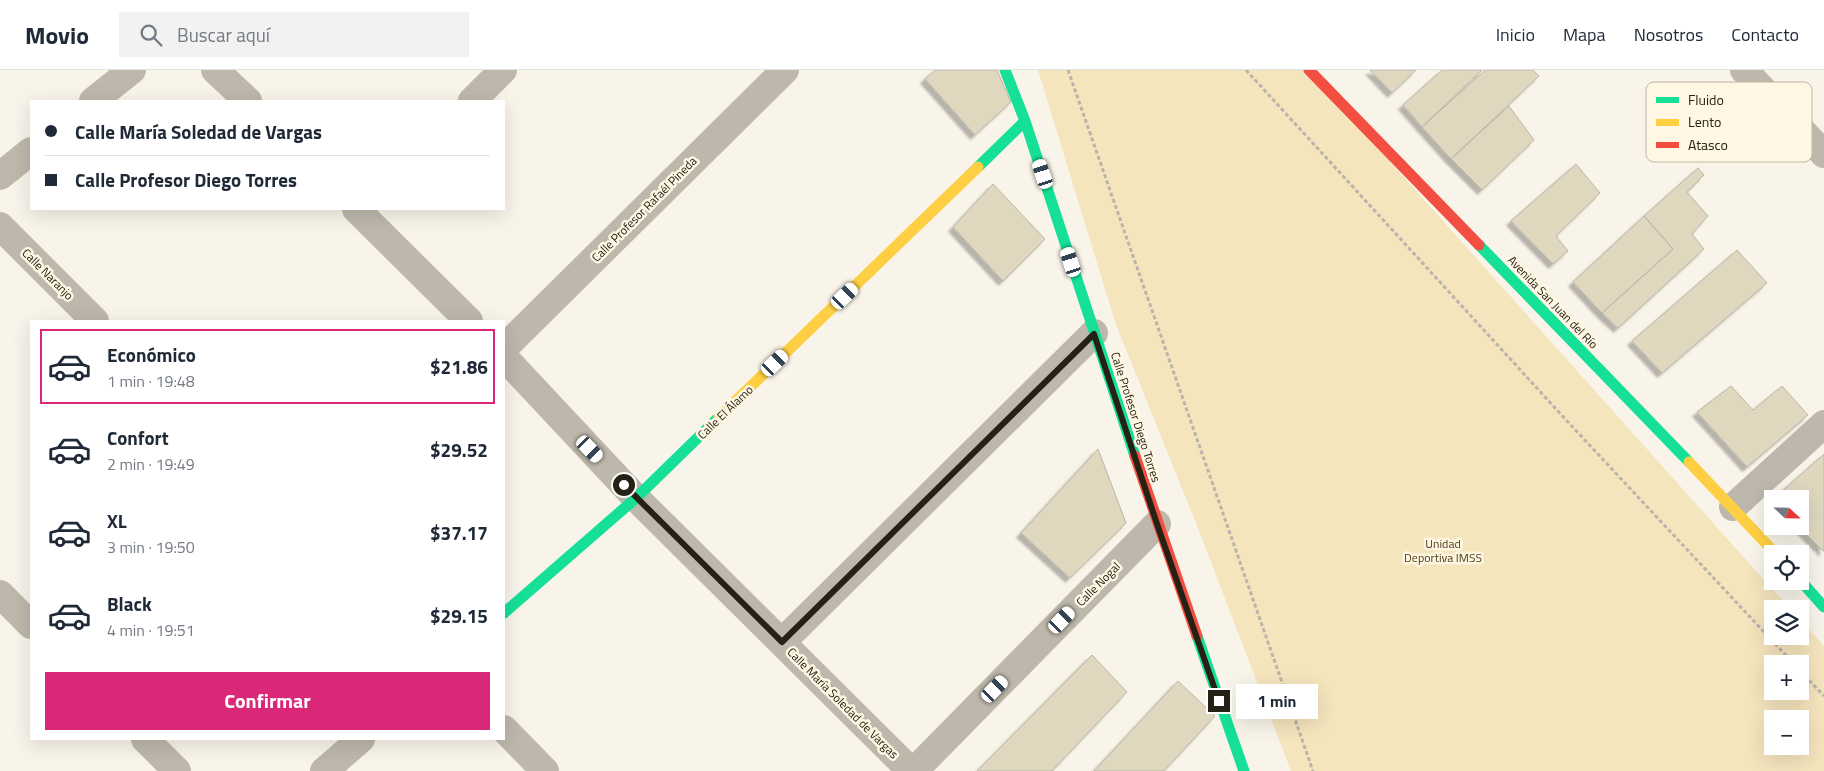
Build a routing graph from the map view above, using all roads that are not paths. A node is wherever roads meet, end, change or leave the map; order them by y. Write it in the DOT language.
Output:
graph roads {
  1 [pos="132,70"];
  2 [pos="503,70"];
  3 [pos="785,70"];
  4 [pos="1005,70"];
  5 [pos="1309,70"];
  6 [pos="1744,70"];
  7 [pos="1755,82"];
  8 [pos="94,100"];
  9 [pos="473,100"];
  10 [pos="1025,121"];
  11 [pos="1812,141"];
  12 [pos="30,152"];
  13 [pos="1824,154"];
  14 [pos="0,176"];
  15 [pos="361,210"];
  16 [pos="0,226"];
  17 [pos="95,320"];
  18 [pos="468,320"];
  19 [pos="1094,334"];
  20 [pos="505,347"];
  21 [pos="505,358"];
  22 [pos="1824,424"];
  23 [pos="636,498"];
  24 [pos="1733,507"];
  25 [pos="1157,524"];
  26 [pos="1768,545"];
  27 [pos="1809,590"];
  28 [pos="0,594"];
  29 [pos="1824,607"];
  30 [pos="505,612"];
  31 [pos="30,624"];
  32 [pos="782,642"];
  33 [pos="505,730"];
  34 [pos="146,740"];
  35 [pos="359,740"];
  36 [pos="177,771"];
  37 [pos="324,771"];
  38 [pos="545,771"];
  39 [pos="912,771"];
  40 [pos="1244,771"];
  1 -- 8 [label="street"];
  2 -- 9 [label="street"];
  3 -- 20 [label="street, Calle Profesor Rafaél Pineda"];
  4 -- 10 [label="street, Calle Profesor Diego Torres"];
  5 -- 24 [label="street, Avenida San Juan del Río"];
  6 -- 7 [label="street"];
  10 -- 19 [label="street, Calle Profesor Diego Torres"];
  10 -- 23 [label="street, Calle El Álamo"];
  11 -- 13 [label="street"];
  12 -- 14 [label="street"];
  15 -- 18 [label="street"];
  16 -- 17 [label="street, Calle Naranjo"];
  19 -- 25 [label="street, Calle Profesor Diego Torres"];
  19 -- 32 [label="street"];
  21 -- 23 [label="street, Calle María Soledad de Vargas"];
  22 -- 24 [label="street"];
  23 -- 30 [label="street, Calle El Álamo"];
  23 -- 32 [label="street, Calle María Soledad de Vargas"];
  24 -- 26 [label="street, Avenida San Juan del Río"];
  25 -- 39 [label="street, Calle Nogal"];
  25 -- 40 [label="street, Calle Profesor Diego Torres"];
  27 -- 29 [label="street"];
  28 -- 31 [label="street"];
  32 -- 39 [label="street, Calle María Soledad de Vargas"];
  33 -- 38 [label="street"];
  34 -- 36 [label="street"];
  35 -- 37 [label="street"];
}
